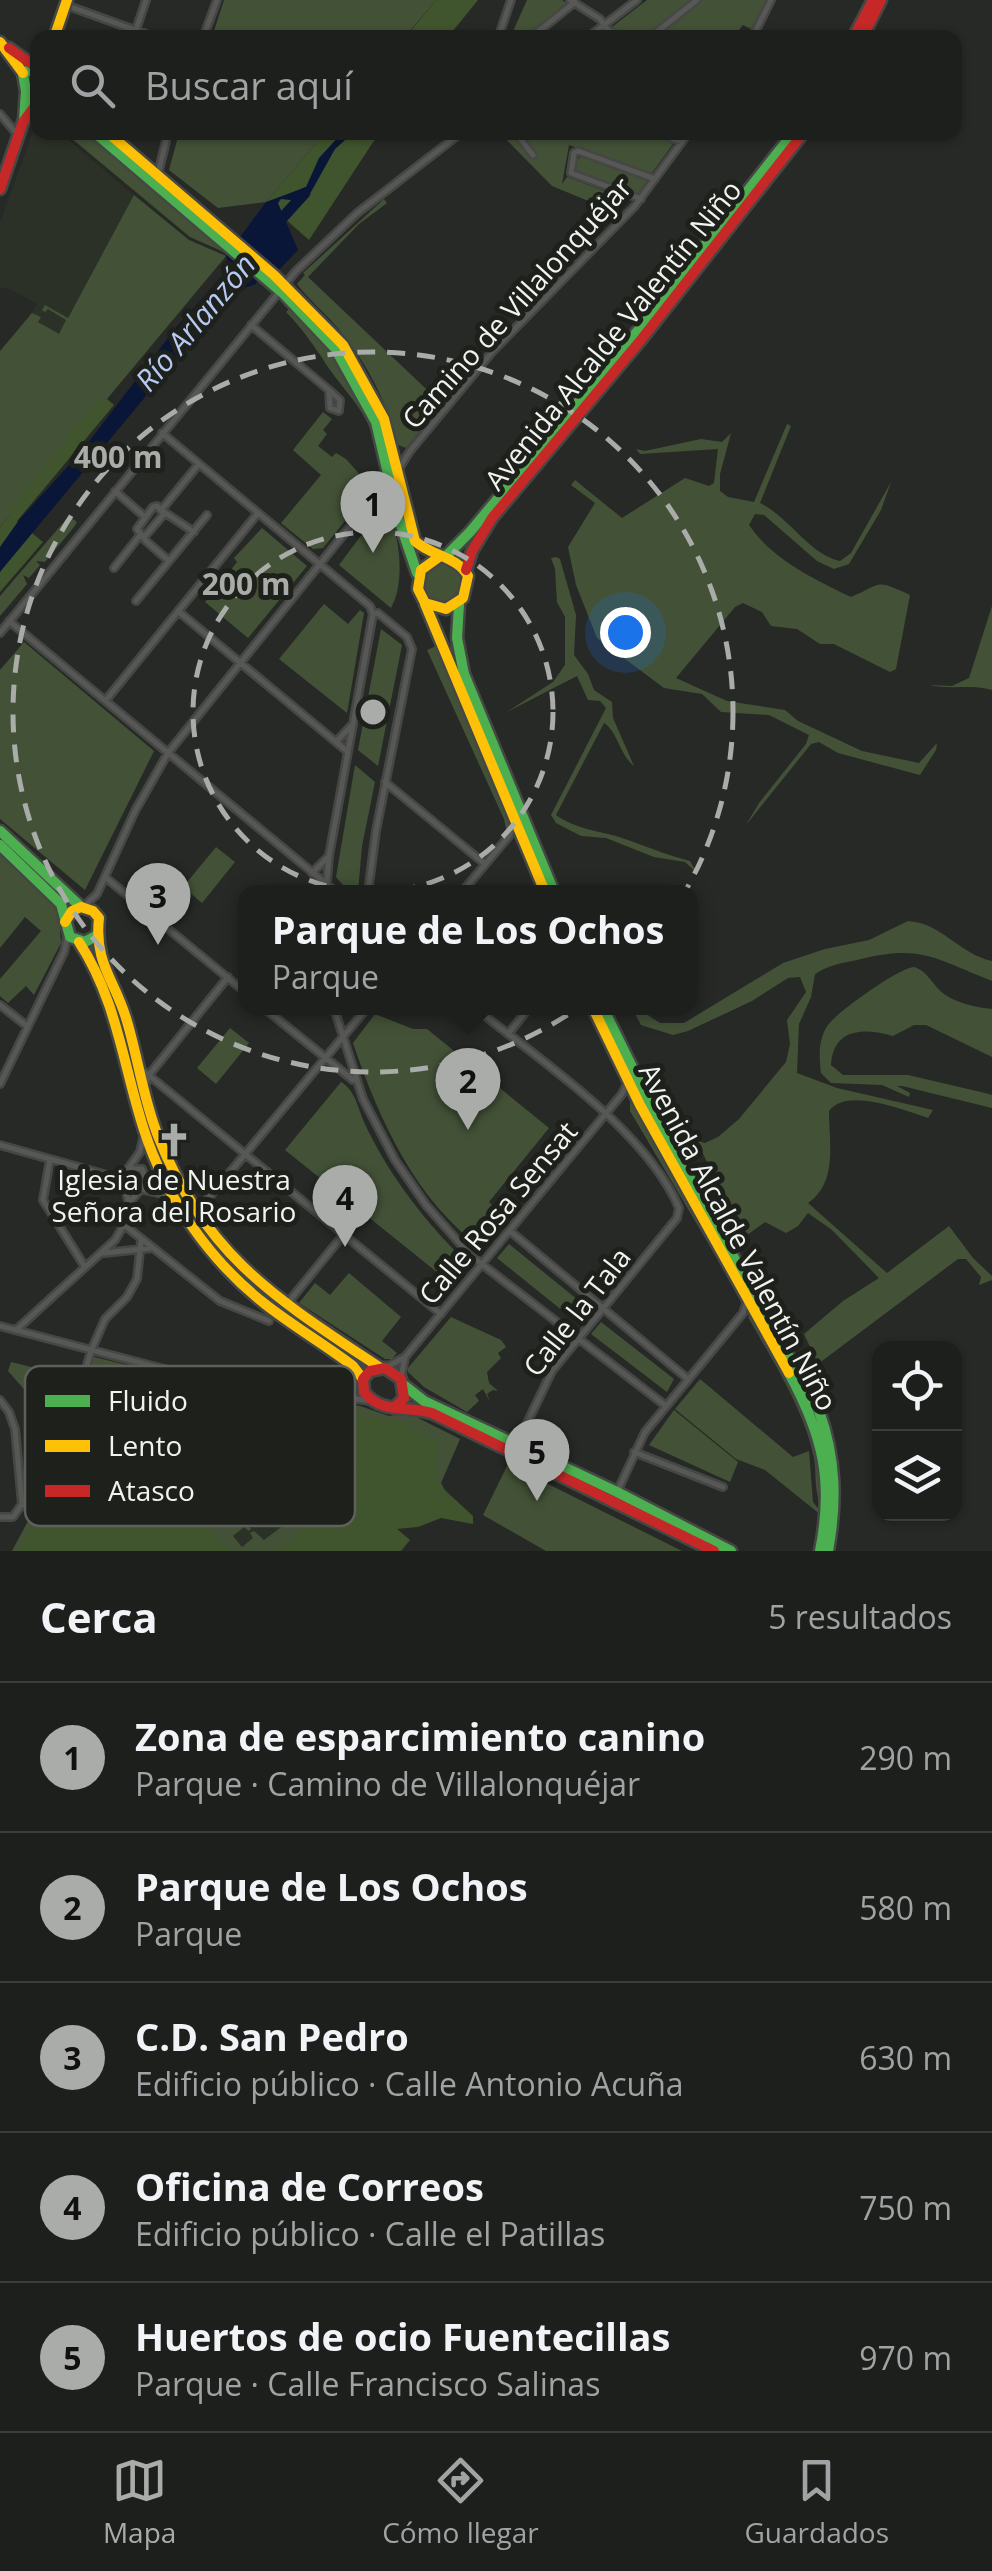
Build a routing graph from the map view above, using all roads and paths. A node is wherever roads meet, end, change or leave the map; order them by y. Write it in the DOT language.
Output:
graph roads {
  1 [pos="146,0"];
  2 [pos="217,0"];
  3 [pos="511,0"];
  4 [pos="636,0"];
  5 [pos="697,0"];
  6 [pos="771,0"];
  7 [pos="873,0"];
  8 [pos="882,0"];
  9 [pos="573,1"];
  10 [pos="71,4"];
  11 [pos="604,24"];
  12 [pos="58,30"];
  13 [pos="136,30"];
  14 [pos="207,30"];
  15 [pos="501,30"];
  16 [pos="539,30"];
  17 [pos="596,30"];
  18 [pos="611,30"];
  19 [pos="659,30"];
  20 [pos="756,30"];
  21 [pos="857,30"];
  22 [pos="866,30"];
  23 [pos="0,42"];
  24 [pos="30,60"];
  25 [pos="30,68"];
  26 [pos="23,74"];
  27 [pos="26,91"];
  28 [pos="30,94"];
  29 [pos="30,110"];
  30 [pos="3,116"];
  31 [pos="24,119"];
  32 [pos="0,125"];
  33 [pos="18,138"];
  34 [pos="104,140"];
  35 [pos="117,140"];
  36 [pos="452,140"];
  37 [pos="525,140"];
  38 [pos="679,140"];
  39 [pos="788,140"];
  40 [pos="798,140"];
  41 [pos="166,142"];
  42 [pos="682,142"];
  43 [pos="160,156"];
  44 [pos="534,156"];
  45 [pos="143,162"];
  46 [pos="159,177"];
  47 [pos="655,179"];
  48 [pos="0,189"];
  49 [pos="641,199"];
  50 [pos="234,246"];
  51 [pos="282,287"];
  52 [pos="250,325"];
  53 [pos="329,390"];
  54 [pos="162,433"];
  55 [pos="393,451"];
  56 [pos="410,452"];
  57 [pos="199,464"];
  58 [pos="393,476"];
  59 [pos="114,491"];
  60 [pos="381,491"];
  61 [pos="394,498"];
  62 [pos="163,511"];
  63 [pos="258,513"];
  64 [pos="145,516"];
  65 [pos="207,516"];
  66 [pos="194,532"];
  67 [pos="143,535"];
  68 [pos="442,557"];
  69 [pos="169,561"];
  70 [pos="320,565"];
  71 [pos="114,568"];
  72 [pos="466,571"];
  73 [pos="417,575"];
  74 [pos="136,600"];
  75 [pos="425,603"];
  76 [pos="459,603"];
  77 [pos="178,611"];
  78 [pos="373,614"];
  79 [pos="385,619"];
  80 [pos="8,621"];
  81 [pos="372,626"];
  82 [pos="1,631"];
  83 [pos="241,662"];
  84 [pos="106,700"];
  85 [pos="354,722"];
  86 [pos="336,742"];
  87 [pos="348,752"];
  88 [pos="168,753"];
  89 [pos="386,782"];
  90 [pos="516,822"];
  91 [pos="0,831"];
  92 [pos="509,836"];
  93 [pos="523,840"];
  94 [pos="0,846"];
  95 [pos="329,856"];
  96 [pos="485,864"];
  97 [pos="312,873"];
  98 [pos="105,878"];
  99 [pos="322,885"];
  100 [pos="326,885"];
  101 [pos="369,885"];
  102 [pos="468,885"];
  103 [pos="542,885"];
  104 [pos="551,885"];
  105 [pos="97,894"];
  106 [pos="82,907"];
  107 [pos="97,915"];
  108 [pos="65,922"];
  109 [pos="96,936"];
  110 [pos="74,939"];
  111 [pos="64,952"];
  112 [pos="228,977"];
  113 [pos="238,985"];
  114 [pos="0,1005"];
  115 [pos="273,1015"];
  116 [pos="361,1015"];
  117 [pos="485,1015"];
  118 [pos="523,1015"];
  119 [pos="597,1015"];
  120 [pos="606,1015"];
  121 [pos="336,1017"];
  122 [pos="353,1024"];
  123 [pos="27,1026"];
  124 [pos="508,1034"];
  125 [pos="342,1038"];
  126 [pos="326,1057"];
  127 [pos="138,1067"];
  128 [pos="149,1076"];
  129 [pos="0,1080"];
  130 [pos="356,1082"];
  131 [pos="628,1082"];
  132 [pos="144,1088"];
  133 [pos="622,1094"];
  134 [pos="636,1098"];
  135 [pos="605,1114"];
  136 [pos="144,1128"];
  137 [pos="0,1146"];
  138 [pos="247,1155"];
  139 [pos="50,1159"];
  140 [pos="127,1170"];
  141 [pos="107,1175"];
  142 [pos="124,1186"];
  143 [pos="140,1191"];
  144 [pos="174,1196"];
  145 [pos="128,1203"];
  146 [pos="196,1213"];
  147 [pos="123,1224"];
  148 [pos="509,1230"];
  149 [pos="344,1234"];
  150 [pos="140,1245"];
  151 [pos="101,1254"];
  152 [pos="482,1264"];
  153 [pos="85,1267"];
  154 [pos="748,1298"];
  155 [pos="286,1305"];
  156 [pos="603,1308"];
  157 [pos="743,1313"];
  158 [pos="441,1314"];
  159 [pos="758,1314"];
  160 [pos="269,1321"];
  161 [pos="0,1326"];
  162 [pos="16,1330"];
  163 [pos="578,1338"];
  164 [pos="90,1351"];
  165 [pos="405,1357"];
  166 [pos="86,1366"];
  167 [pos="154,1366"];
  168 [pos="353,1366"];
  169 [pos="382,1368"];
  170 [pos="355,1369"];
  171 [pos="688,1379"];
  172 [pos="402,1381"];
  173 [pos="363,1382"];
  174 [pos="355,1391"];
  175 [pos="355,1398"];
  176 [pos="0,1400"];
  177 [pos="370,1401"];
  178 [pos="666,1406"];
  179 [pos="394,1408"];
  180 [pos="517,1444"];
  181 [pos="634,1452"];
  182 [pos="723,1488"];
  183 [pos="617,1492"];
  184 [pos="22,1504"];
  185 [pos="25,1505"];
  186 [pos="4,1518"];
  187 [pos="714,1551"];
  188 [pos="731,1551"];
  189 [pos="820,1551"];
  190 [pos="828,1551"];
  1 -- 13 [label="street"];
  2 -- 14 [label="street"];
  3 -- 15 [label="street"];
  4 -- 11 [label="street"];
  5 -- 19 [label="street"];
  6 -- 20 [label="street"];
  7 -- 21 [label="main road"];
  8 -- 22 [label="main road"];
  9 -- 11 [label="street"];
  9 -- 16 [label="street"];
  10 -- 12 [label="main road"];
  10 -- 13 [label="street"];
  11 -- 17 [label="street"];
  11 -- 18 [label="street"];
  23 -- 24 [label="main road"];
  23 -- 26 [label="main road"];
  25 -- 26 [label="main road"];
  26 -- 27 [label="main road"];
  27 -- 28 [label="main road"];
  27 -- 31 [label="main road"];
  29 -- 31 [label="main road"];
  30 -- 31 [label="street"];
  30 -- 32 [label="street"];
  30 -- 33 [label="street"];
  31 -- 33 [label="main road"];
  33 -- 48 [label="main road"];
  34 -- 50 [label="main road"];
  35 -- 45 [label="main road"];
  36 -- 51 [label="street"];
  37 -- 44 [label="street"];
  38 -- 42 [label="street"];
  39 -- 68 [label="main road, Avenida Alcalde Valentín Niño"];
  40 -- 72 [label="main road, Avenida Alcalde Valentín Niño"];
  41 -- 43 [label="street"];
  42 -- 47 [label="street, Camino de Villalonquéjar"];
  43 -- 45 [label="street"];
  43 -- 46 [label="street"];
  45 -- 46 [label="main road"];
  46 -- 50 [label="main road"];
  47 -- 49 [label="street, Camino de Villalonquéjar"];
  47 -- 49 [label="street"];
  49 -- 56 [label="street, Camino de Villalonquéjar"];
  50 -- 51 [label="main road"];
  51 -- 52 [label="street"];
  51 -- 55 [label="main road"];
  51 -- 58 [label="main road"];
  52 -- 53 [label="street"];
  52 -- 54 [label="street"];
  54 -- 57 [label="street"];
  54 -- 59 [label="street"];
  55 -- 56 [label="street, Camino de Villalonquéjar"];
  55 -- 58 [label="main road"];
  56 -- 58 [label="street, Camino de Villalonquéjar"];
  57 -- 62 [label="street"];
  57 -- 63 [label="street"];
  58 -- 60 [label="street, Camino de Villalonquéjar"];
  58 -- 61 [label="main road"];
  58 -- 68 [label="main road"];
  59 -- 64 [label="street"];
  59 -- 80 [label="street"];
  60 -- 61 [label="street"];
  60 -- 70 [label="street, Camino de Villalonquéjar"];
  61 -- 73 [label="main road"];
  62 -- 64 [label="street"];
  62 -- 66 [label="street"];
  62 -- 67 [label="street"];
  63 -- 70 [label="street"];
  63 -- 77 [label="street"];
  64 -- 67 [label="street"];
  65 -- 66 [label="street"];
  66 -- 69 [label="street"];
  67 -- 69 [label="street"];
  67 -- 71 [label="street"];
  68 -- 72 [label="main road"];
  68 -- 73 [label="main road"];
  69 -- 74 [label="street"];
  70 -- 78 [label="street"];
  70 -- 83 [label="street, Camino de Villalonquéjar"];
  72 -- 76 [label="main road"];
  73 -- 75 [label="main road"];
  75 -- 76 [label="main road"];
  75 -- 90 [label="main road"];
  76 -- 104 [label="main road"];
  77 -- 83 [label="street"];
  77 -- 84 [label="street"];
  78 -- 79 [label="street"];
  78 -- 81 [label="street"];
  79 -- 81 [label="street"];
  79 -- 89 [label="street"];
  80 -- 82 [label="street"];
  80 -- 84 [label="street"];
  81 -- 85 [label="street"];
  83 -- 86 [label="street"];
  83 -- 88 [label="street, Camino de Villalonquéjar"];
  84 -- 88 [label="street"];
  85 -- 86 [label="street"];
  85 -- 87 [label="street"];
  86 -- 87 [label="street"];
  87 -- 95 [label="street"];
  88 -- 97 [label="street"];
  88 -- 98 [label="street, Camino de Villalonquéjar"];
  89 -- 96 [label="street"];
  89 -- 101 [label="street"];
  90 -- 92 [label="street"];
  90 -- 93 [label="main road"];
  91 -- 106 [label="main road"];
  92 -- 93 [label="street"];
  92 -- 96 [label="street"];
  93 -- 103 [label="main road"];
  94 -- 108 [label="main road"];
  95 -- 97 [label="street"];
  95 -- 100 [label="street"];
  96 -- 102 [label="street"];
  97 -- 99 [label="street"];
  98 -- 105 [label="street, Camino de Villalonquéjar"];
  98 -- 112 [label="street"];
  105 -- 106 [label="street"];
  105 -- 107 [label="street"];
  106 -- 107 [label="main road"];
  106 -- 108 [label="main road"];
  107 -- 109 [label="main road"];
  108 -- 110 [label="main road"];
  109 -- 110 [label="main road"];
  109 -- 127 [label="main road"];
  110 -- 111 [label="street"];
  110 -- 111 [label="street"];
  110 -- 136 [label="main road"];
  111 -- 123 [label="street"];
  112 -- 113 [label="street"];
  112 -- 128 [label="street"];
  114 -- 123 [label="street"];
  115 -- 126 [label="street"];
  116 -- 122 [label="street"];
  117 -- 124 [label="street"];
  118 -- 124 [label="street"];
  119 -- 131 [label="main road, Avenida Alcalde Valentín Niño"];
  120 -- 190 [label="main road, Avenida Alcalde Valentín Niño"];
  121 -- 122 [label="street"];
  121 -- 125 [label="street"];
  122 -- 125 [label="street"];
  123 -- 129 [label="street"];
  124 -- 135 [label="street"];
  125 -- 126 [label="street"];
  125 -- 130 [label="street"];
  126 -- 130 [label="street"];
  126 -- 138 [label="street"];
  127 -- 128 [label="street"];
  127 -- 132 [label="main road"];
  128 -- 132 [label="street"];
  128 -- 138 [label="street"];
  130 -- 152 [label="street"];
  131 -- 133 [label="street, Calle Rosa Sensat"];
  131 -- 134 [label="main road, Avenida Alcalde Valentín Niño"];
  132 -- 146 [label="main road"];
  133 -- 134 [label="street"];
  133 -- 135 [label="street, Calle Rosa Sensat"];
  134 -- 154 [label="main road, Avenida Alcalde Valentín Niño"];
  135 -- 148 [label="street, Calle Rosa Sensat"];
  135 -- 156 [label="street, Calle la Tala"];
  136 -- 140 [label="street"];
  136 -- 144 [label="main road"];
  137 -- 139 [label="street"];
  138 -- 146 [label="street"];
  138 -- 149 [label="street"];
  139 -- 141 [label="street"];
  139 -- 153 [label="street"];
  140 -- 141 [label="street"];
  140 -- 142 [label="street"];
  140 -- 143 [label="street"];
  141 -- 142 [label="street"];
  142 -- 143 [label="street"];
  142 -- 145 [label="street"];
  143 -- 144 [label="street"];
  143 -- 145 [label="street"];
  144 -- 168 [label="main road"];
  145 -- 147 [label="street"];
  146 -- 155 [label="main road"];
  147 -- 150 [label="street"];
  147 -- 151 [label="street"];
  148 -- 152 [label="street, Calle Rosa Sensat"];
  148 -- 156 [label="street"];
  149 -- 155 [label="street"];
  149 -- 158 [label="street"];
  150 -- 151 [label="street"];
  150 -- 160 [label="street"];
  150 -- 164 [label="street"];
  151 -- 153 [label="street"];
  152 -- 158 [label="street, Calle Rosa Sensat"];
  152 -- 163 [label="street"];
  153 -- 162 [label="street"];
  154 -- 157 [label="street"];
  154 -- 159 [label="main road, Avenida Alcalde Valentín Niño"];
  155 -- 169 [label="main road"];
  156 -- 163 [label="street, Calle la Tala"];
  156 -- 171 [label="street"];
  157 -- 159 [label="street"];
  157 -- 171 [label="street"];
  158 -- 165 [label="street, Calle Rosa Sensat"];
  159 -- 189 [label="main road, Avenida Alcalde Valentín Niño"];
  161 -- 162 [label="street"];
  162 -- 164 [label="street"];
  163 -- 178 [label="street"];
  163 -- 180 [label="street, Calle la Tala"];
  164 -- 166 [label="street"];
  164 -- 167 [label="street"];
  165 -- 169 [label="street, Calle Rosa Sensat"];
  165 -- 172 [label="street, Calle Rosa Sensat"];
  169 -- 172 [label="main road"];
  169 -- 173 [label="main road"];
  170 -- 173 [label="main road"];
  171 -- 178 [label="street"];
  172 -- 179 [label="main road"];
  172 -- 180 [label="main road"];
  173 -- 174 [label="street"];
  173 -- 177 [label="main road"];
  175 -- 177 [label="street"];
  176 -- 184 [label="street"];
  177 -- 179 [label="main road"];
  178 -- 181 [label="street"];
  179 -- 187 [label="main road"];
  180 -- 183 [label="main road"];
  181 -- 182 [label="street"];
  181 -- 183 [label="street"];
  183 -- 188 [label="main road"];
  184 -- 185 [label="street"];
  184 -- 186 [label="street"];
}
